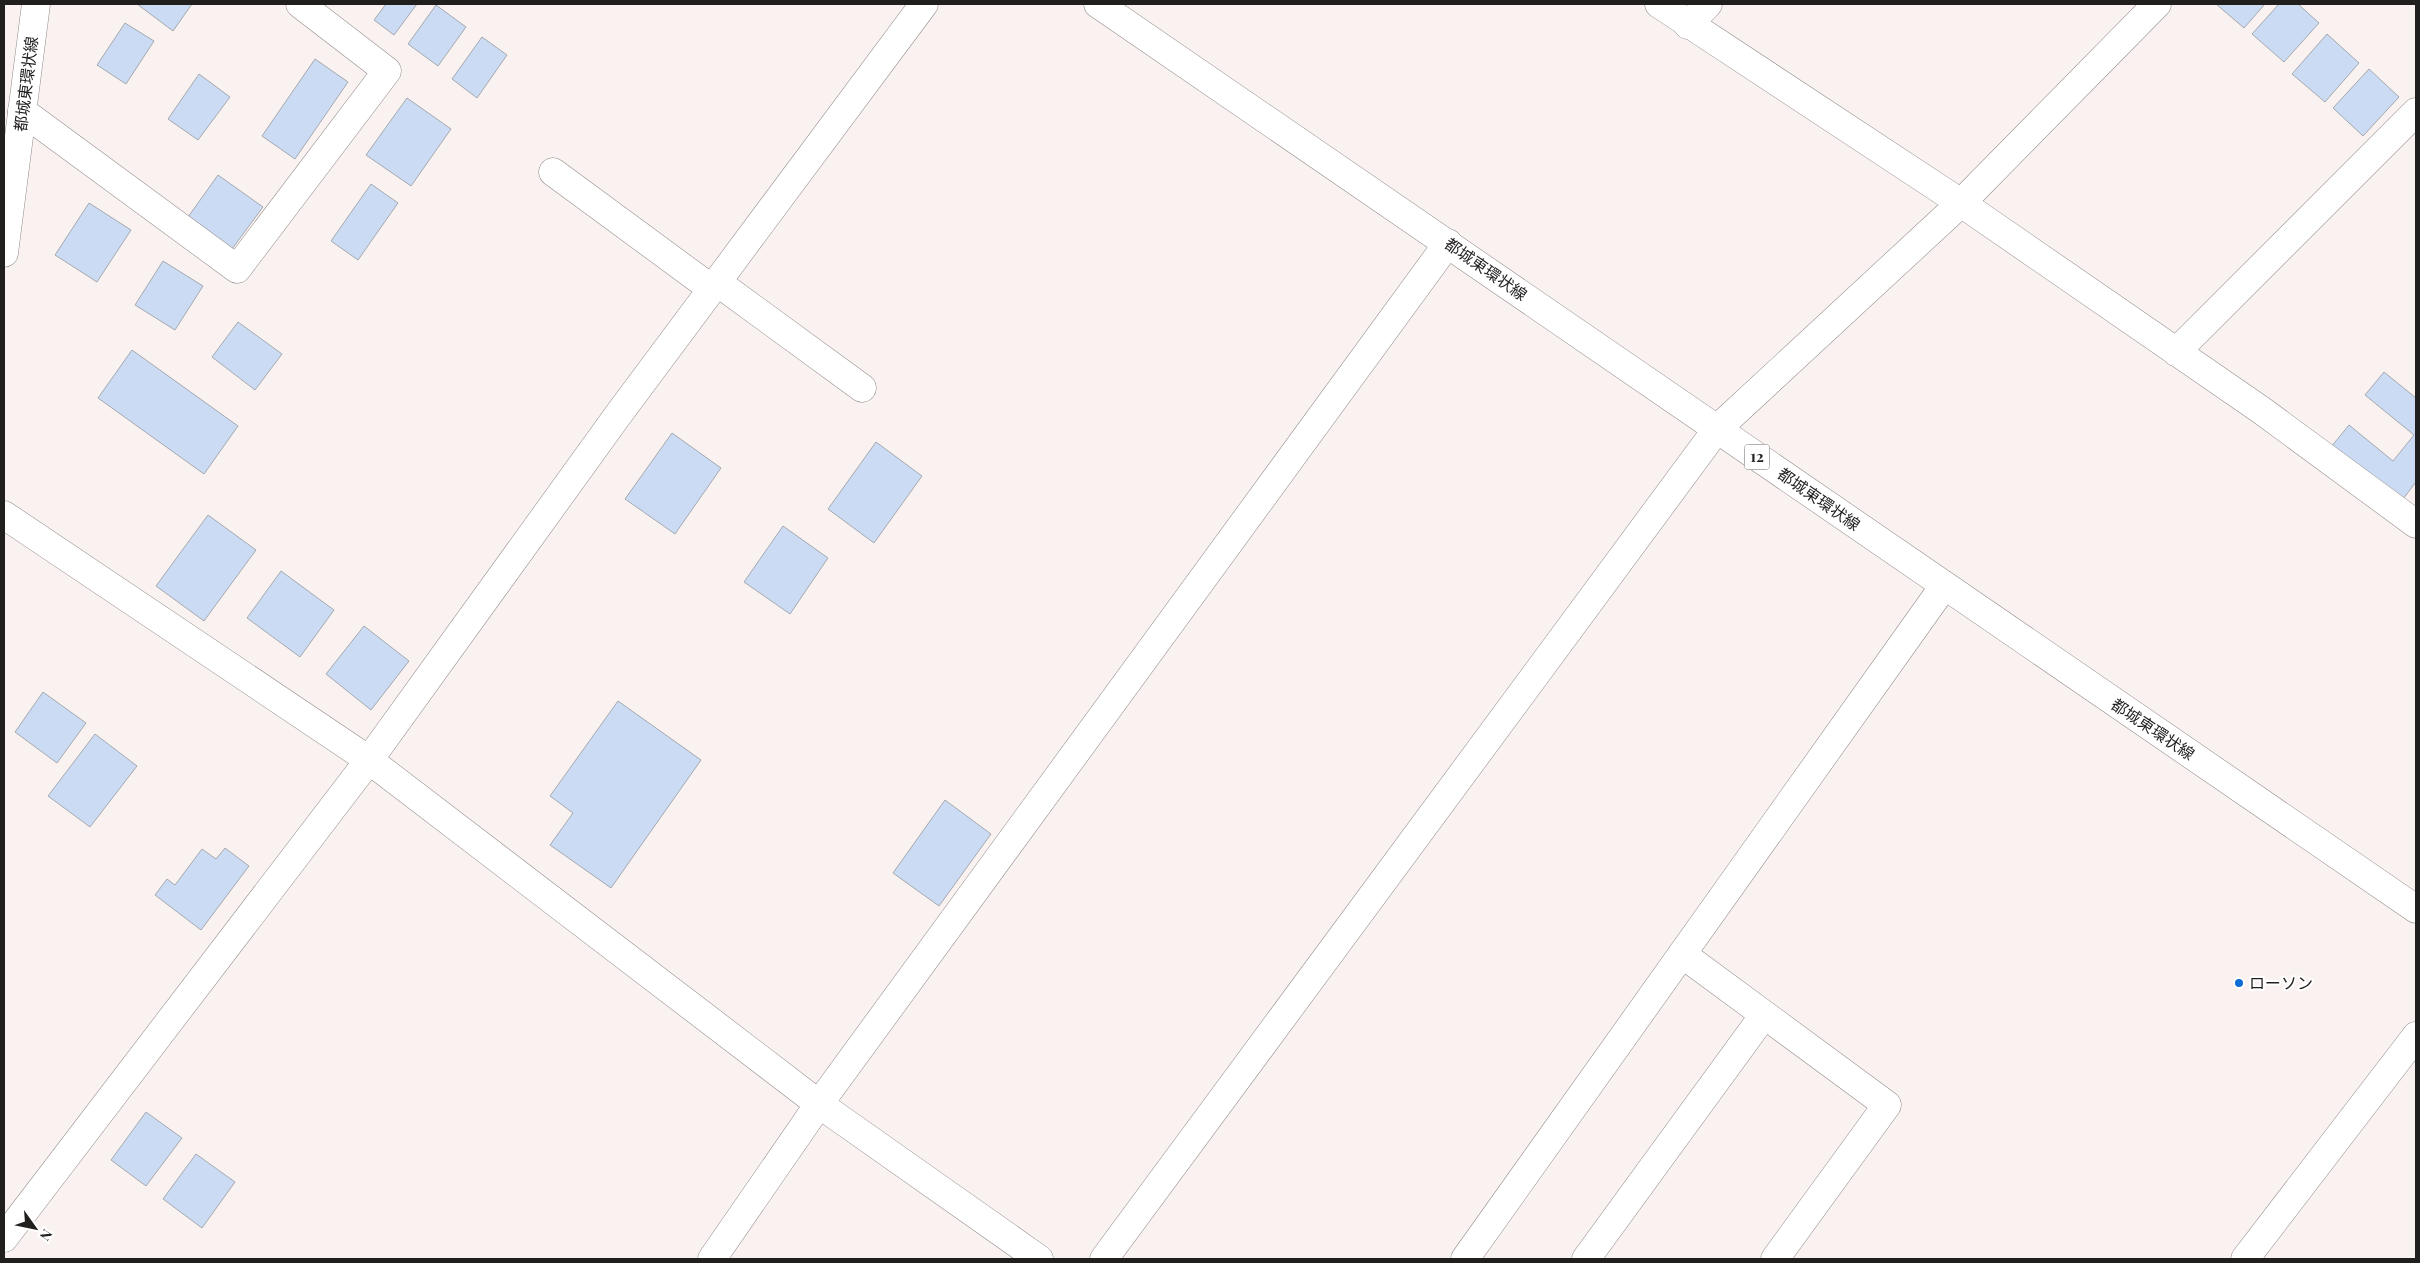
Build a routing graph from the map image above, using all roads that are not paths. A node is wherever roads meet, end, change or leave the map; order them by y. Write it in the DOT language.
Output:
graph roads {
  1 [pos="36,4"];
  2 [pos="300,4"];
  3 [pos="924,4"];
  4 [pos="1098,4"];
  5 [pos="1659,4"];
  6 [pos="1708,4"];
  7 [pos="2157,4"];
  8 [pos="1688,25"];
  9 [pos="22,112"];
  10 [pos="2416,112"];
  11 [pos="553,172"];
  12 [pos="1961,203"];
  13 [pos="1448,243"];
  14 [pos="4,253"];
  15 [pos="714,286"];
  16 [pos="2176,352"];
  17 [pos="862,388"];
  18 [pos="1717,429"];
  19 [pos="4,515"];
  20 [pos="2416,524"];
  21 [pos="1944,586"];
  22 [pos="369,760"];
  23 [pos="2416,909"];
  24 [pos="1682,954"];
  25 [pos="1764,1015"];
  26 [pos="2416,1036"];
  27 [pos="819,1104"];
  28 [pos="4,1238"];
  29 [pos="712,1259"];
  30 [pos="1039,1259"];
  31 [pos="1104,1259"];
  32 [pos="1465,1259"];
  33 [pos="1586,1259"];
  34 [pos="1775,1259"];
  35 [pos="2245,1259"];
  1 -- 9 [label="street, 都城東環状線"];
  2 -- 9 [label="street"];
  3 -- 15 [label="street"];
  4 -- 13 [label="street, 都城東環状線 / 12"];
  5 -- 8 [label="street"];
  6 -- 8 [label="street"];
  7 -- 12 [label="street"];
  8 -- 12 [label="street"];
  9 -- 14 [label="street, 都城東環状線"];
  10 -- 16 [label="street"];
  11 -- 15 [label="street"];
  12 -- 16 [label="street"];
  12 -- 18 [label="street"];
  13 -- 18 [label="street, 都城東環状線 / 12"];
  13 -- 27 [label="street"];
  15 -- 17 [label="street"];
  15 -- 22 [label="street"];
  16 -- 20 [label="street"];
  18 -- 21 [label="street, 都城東環状線 / 12"];
  18 -- 31 [label="street"];
  19 -- 22 [label="street"];
  21 -- 23 [label="street, 都城東環状線 / 12"];
  21 -- 24 [label="street"];
  22 -- 27 [label="street"];
  22 -- 28 [label="street"];
  24 -- 25 [label="street"];
  24 -- 32 [label="street"];
  25 -- 33 [label="street"];
  25 -- 34 [label="street"];
  26 -- 35 [label="street"];
  27 -- 29 [label="street"];
  27 -- 30 [label="street"];
}
